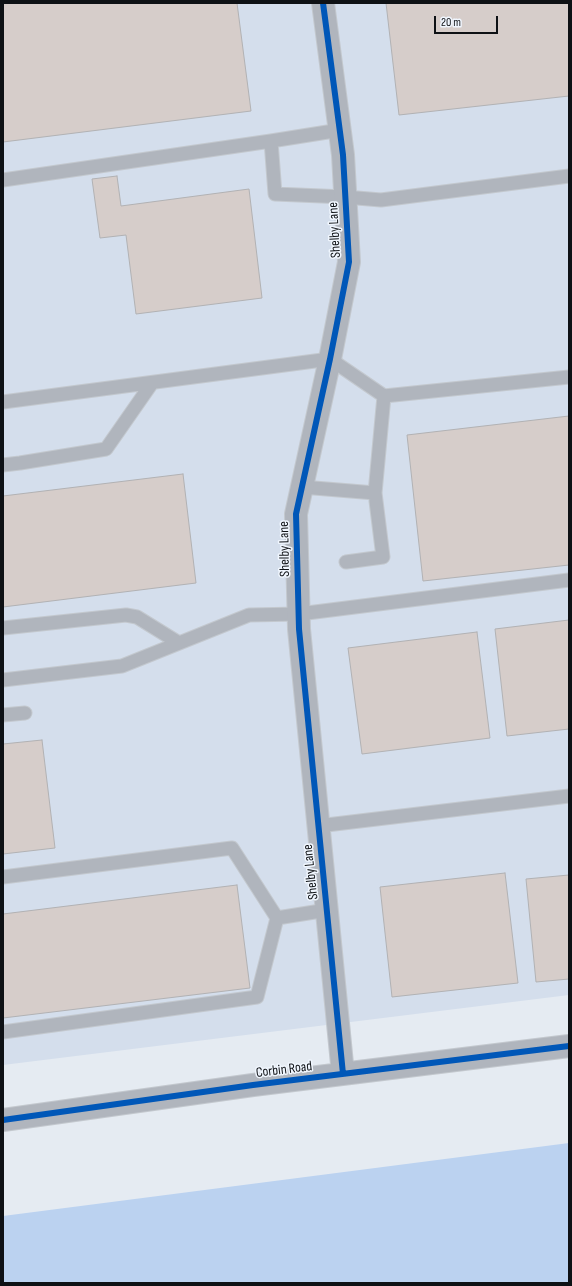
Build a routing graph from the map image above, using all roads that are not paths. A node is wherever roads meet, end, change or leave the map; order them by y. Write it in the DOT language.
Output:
graph roads {
  1 [pos="323,3"];
  2 [pos="340,130"];
  3 [pos="272,141"];
  4 [pos="569,176"];
  5 [pos="3,180"];
  6 [pos="345,197"];
  7 [pos="330,359"];
  8 [pos="569,377"];
  9 [pos="152,383"];
  10 [pos="384,396"];
  11 [pos="3,402"];
  12 [pos="3,465"];
  13 [pos="302,487"];
  14 [pos="375,493"];
  15 [pos="346,562"];
  16 [pos="569,580"];
  17 [pos="299,614"];
  18 [pos="3,628"];
  19 [pos="179,643"];
  20 [pos="3,680"];
  21 [pos="25,713"];
  22 [pos="3,715"];
  23 [pos="569,796"];
  24 [pos="318,826"];
  25 [pos="3,877"];
  26 [pos="327,910"];
  27 [pos="276,918"];
  28 [pos="3,1032"];
  29 [pos="569,1046"];
  30 [pos="343,1074"];
  31 [pos="3,1120"];
  1 -- 2 [label="street, Shelby Lane"];
  2 -- 3 [label="lane"];
  2 -- 6 [label="street, Shelby Lane"];
  3 -- 5 [label="lane"];
  3 -- 6 [label="lane"];
  4 -- 6 [label="lane"];
  6 -- 7 [label="street, Shelby Lane"];
  7 -- 9 [label="lane"];
  7 -- 10 [label="lane"];
  7 -- 13 [label="street, Shelby Lane"];
  8 -- 10 [label="lane"];
  9 -- 11 [label="lane"];
  9 -- 12 [label="lane"];
  10 -- 14 [label="lane"];
  13 -- 14 [label="lane"];
  13 -- 17 [label="street, Shelby Lane"];
  14 -- 15 [label="lane"];
  16 -- 17 [label="lane"];
  17 -- 19 [label="lane"];
  17 -- 24 [label="street, Shelby Lane"];
  18 -- 19 [label="lane"];
  19 -- 20 [label="lane"];
  21 -- 22 [label="lane"];
  23 -- 24 [label="lane"];
  24 -- 26 [label="street, Shelby Lane"];
  25 -- 27 [label="lane"];
  26 -- 27 [label="lane"];
  26 -- 30 [label="street, Shelby Lane"];
  27 -- 28 [label="lane"];
  29 -- 30 [label="street, Corbin Road"];
  30 -- 31 [label="street, Corbin Road"];
}
